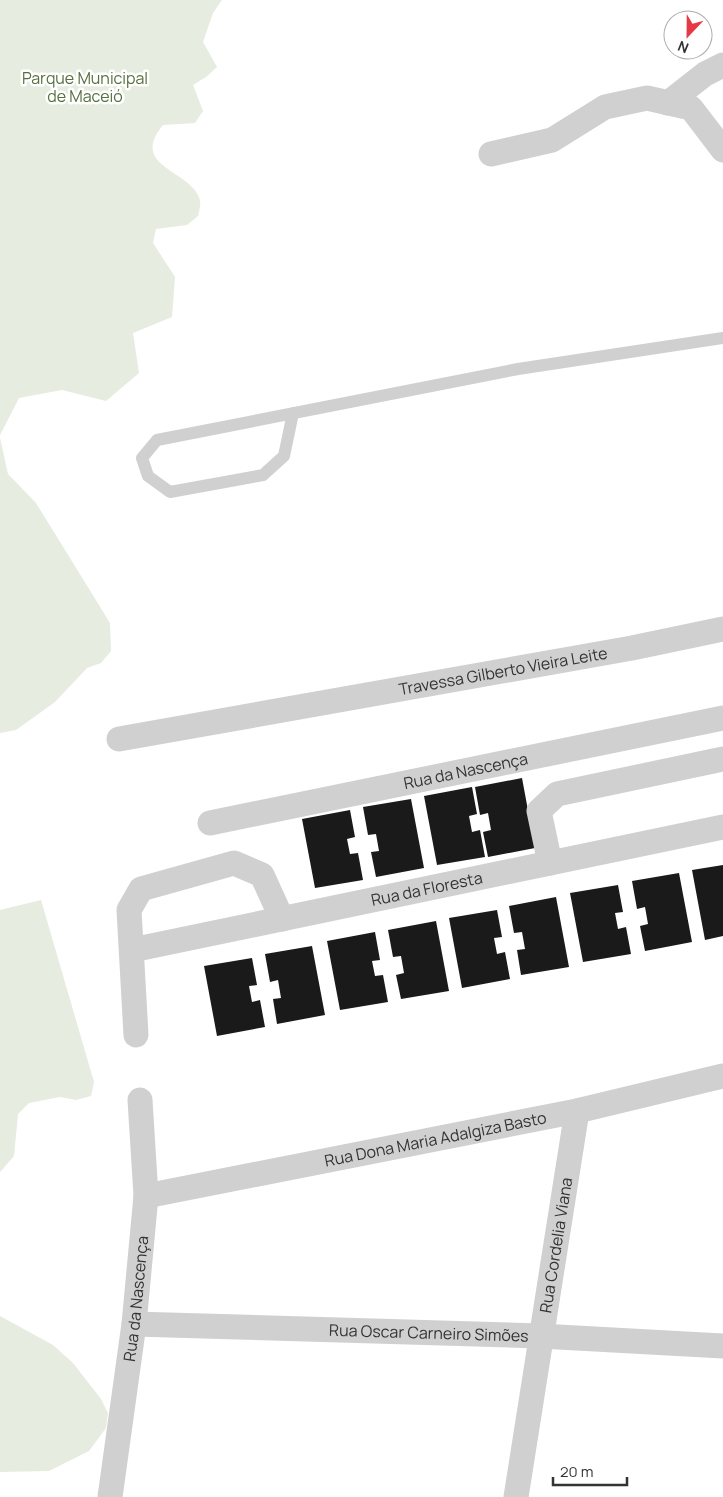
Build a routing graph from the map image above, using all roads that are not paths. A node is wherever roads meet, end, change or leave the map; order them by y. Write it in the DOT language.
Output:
graph roads {
  1 [pos="723,65"];
  2 [pos="668,103"];
  3 [pos="723,150"];
  4 [pos="491,154"];
  5 [pos="723,338"];
  6 [pos="293,414"];
  7 [pos="723,629"];
  8 [pos="723,718"];
  9 [pos="118,739"];
  10 [pos="723,759"];
  11 [pos="210,824"];
  12 [pos="723,827"];
  13 [pos="550,863"];
  14 [pos="282,919"];
  15 [pos="132,950"];
  16 [pos="136,1035"];
  17 [pos="723,1076"];
  18 [pos="140,1100"];
  19 [pos="577,1111"];
  20 [pos="146,1196"];
  21 [pos="134,1324"];
  22 [pos="540,1336"];
  23 [pos="723,1346"];
  24 [pos="110,1497"];
  25 [pos="516,1497"];
  1 -- 2 [label="street"];
  2 -- 3 [label="street"];
  2 -- 4 [label="street"];
  5 -- 6 [label="lane"];
  6 -- 6 [label="lane"];
  7 -- 9 [label="street, Travessa Gilberto Vieira Leite"];
  8 -- 11 [label="street, Rua da Nascença"];
  10 -- 13 [label="street"];
  12 -- 13 [label="street, Rua da Floresta"];
  13 -- 14 [label="street, Rua da Floresta"];
  14 -- 15 [label="street, Rua da Floresta"];
  14 -- 15 [label="street"];
  15 -- 16 [label="street"];
  17 -- 19 [label="street, Rua Dona Maria Adalgiza Basto"];
  18 -- 20 [label="street, Rua da Nascença"];
  19 -- 20 [label="street, Rua Dona Maria Adalgiza Basto"];
  19 -- 22 [label="street, Rua Cordelia Viana"];
  20 -- 21 [label="street, Rua da Nascença"];
  21 -- 22 [label="street, Rua Oscar Carneiro Simões"];
  21 -- 24 [label="street, Rua da Nascença"];
  22 -- 23 [label="street, Rua Oscar Carneiro Simões"];
  22 -- 25 [label="street, Rua Cordelia Viana"];
}
